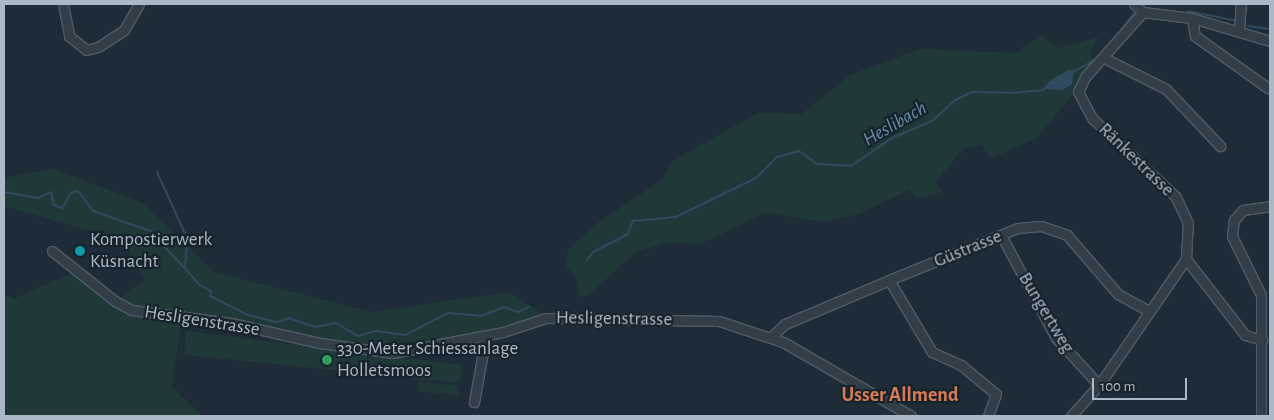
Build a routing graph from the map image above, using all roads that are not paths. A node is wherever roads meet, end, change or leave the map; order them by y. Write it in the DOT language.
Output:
graph roads {
  1 [pos="63,4"];
  2 [pos="139,4"];
  3 [pos="1134,4"];
  4 [pos="1241,4"];
  5 [pos="1143,12"];
  6 [pos="1192,18"];
  7 [pos="1239,30"];
  8 [pos="1270,41"];
  9 [pos="1104,58"];
  10 [pos="1268,88"];
  11 [pos="1220,146"];
  12 [pos="1270,206"];
  13 [pos="1001,235"];
  14 [pos="52,251"];
  15 [pos="1186,259"];
  16 [pos="890,280"];
  17 [pos="1266,309"];
  18 [pos="1147,310"];
  19 [pos="486,336"];
  20 [pos="771,337"];
  21 [pos="1262,340"];
  22 [pos="1099,385"];
  23 [pos="474,402"];
  24 [pos="911,416"];
  25 [pos="988,416"];
  26 [pos="1071,416"];
  27 [pos="1261,416"];
  1 -- 2 [label="street"];
  3 -- 5 [label="street"];
  4 -- 7 [label="street"];
  5 -- 6 [label="street"];
  5 -- 9 [label="street, Ränkestrasse"];
  6 -- 7 [label="street"];
  6 -- 10 [label="street"];
  7 -- 8 [label="street"];
  9 -- 11 [label="street"];
  9 -- 15 [label="street, Ränkestrasse"];
  12 -- 17 [label="street"];
  13 -- 16 [label="street, Güstrasse"];
  13 -- 18 [label="street, Güstrasse"];
  13 -- 22 [label="street, Bungertweg"];
  14 -- 19 [label="street, Hesligenstrasse"];
  15 -- 18 [label="street"];
  15 -- 21 [label="street"];
  16 -- 20 [label="street, Güstrasse"];
  16 -- 25 [label="street"];
  17 -- 21 [label="street"];
  18 -- 22 [label="street"];
  19 -- 20 [label="street, Hesligenstrasse"];
  19 -- 23 [label="street"];
  20 -- 24 [label="street, Hesligenstrasse"];
  21 -- 27 [label="street"];
  22 -- 26 [label="street"];
}
